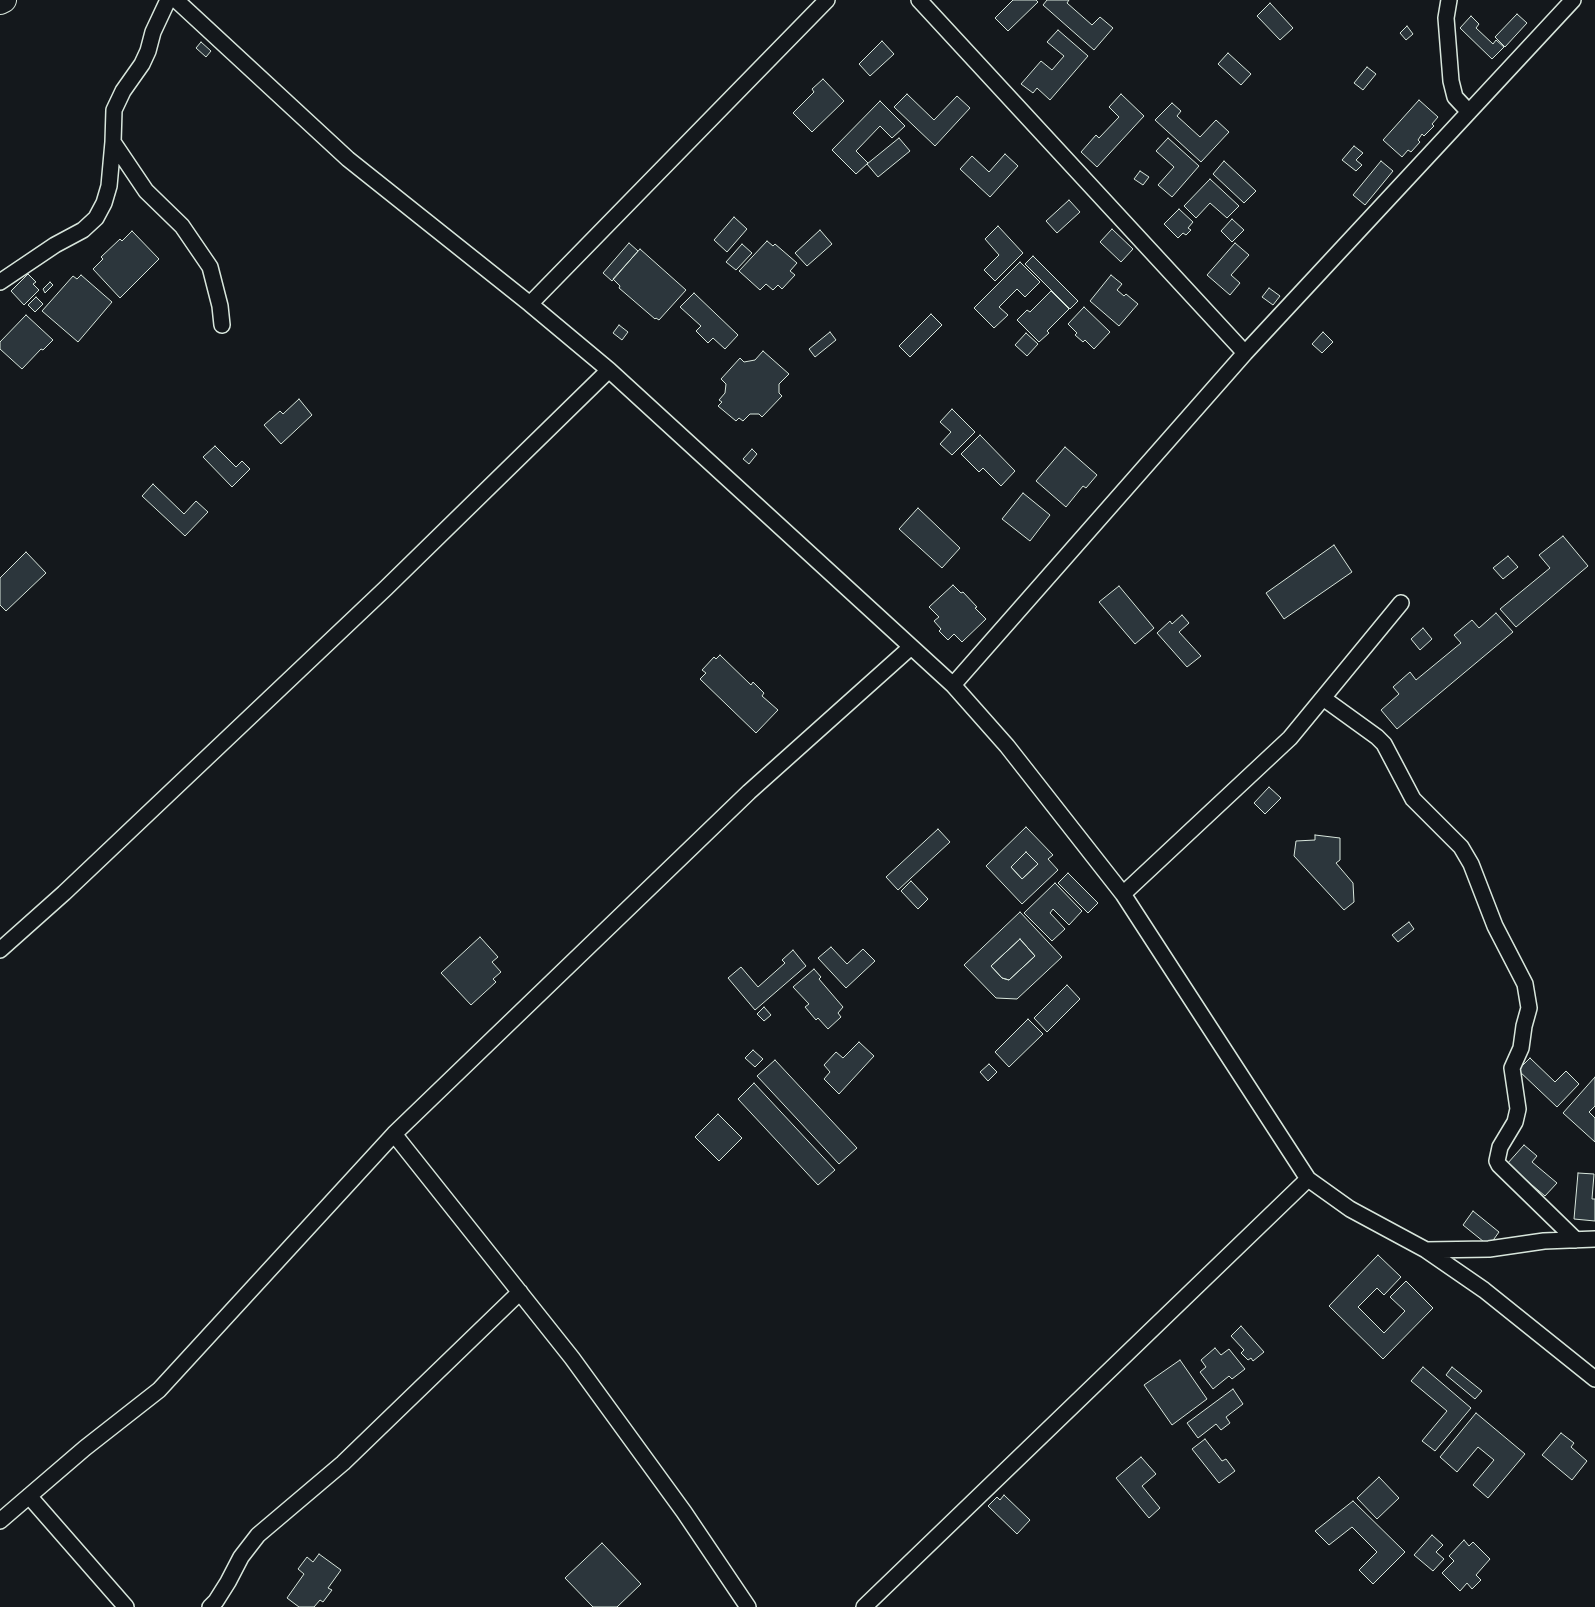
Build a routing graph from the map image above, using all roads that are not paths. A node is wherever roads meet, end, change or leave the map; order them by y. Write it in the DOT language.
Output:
graph roads {
  1 [pos="4,0"];
  2 [pos="168,0"];
  3 [pos="176,0"];
  4 [pos="827,0"];
  5 [pos="919,0"];
  6 [pos="1449,0"];
  7 [pos="1573,0"];
  8 [pos="0,2"];
  9 [pos="1469,112"];
  10 [pos="113,142"];
  11 [pos="0,282"];
  12 [pos="530,304"];
  13 [pos="222,325"];
  14 [pos="1245,354"];
  15 [pos="609,370"];
  16 [pos="1401,603"];
  17 [pos="911,647"];
  18 [pos="952,685"];
  19 [pos="1323,698"];
  20 [pos="1123,894"];
  21 [pos="0,950"];
  22 [pos="394,1134"];
  23 [pos="1308,1179"];
  24 [pos="1595,1238"];
  25 [pos="1576,1240"];
  26 [pos="1426,1250"];
  27 [pos="520,1292"];
  28 [pos="1595,1379"];
  29 [pos="29,1496"];
  30 [pos="0,1521"];
  31 [pos="125,1607"];
  32 [pos="210,1607"];
  33 [pos="748,1607"];
  34 [pos="864,1607"];
  1 -- 8 [label="main road"];
  2 -- 10 [label="street"];
  3 -- 12 [label="street"];
  4 -- 12 [label="street"];
  5 -- 14 [label="street"];
  6 -- 9 [label="street"];
  7 -- 9 [label="street"];
  9 -- 14 [label="street"];
  10 -- 11 [label="street"];
  10 -- 13 [label="street"];
  12 -- 15 [label="street"];
  14 -- 18 [label="street"];
  15 -- 17 [label="street"];
  15 -- 21 [label="street"];
  16 -- 19 [label="street"];
  17 -- 18 [label="street"];
  17 -- 22 [label="street"];
  18 -- 20 [label="street"];
  19 -- 20 [label="street"];
  19 -- 25 [label="street"];
  20 -- 23 [label="street"];
  22 -- 27 [label="street"];
  22 -- 29 [label="street"];
  23 -- 26 [label="street"];
  23 -- 34 [label="street"];
  24 -- 25 [label="street"];
  25 -- 26 [label="street"];
  26 -- 28 [label="street"];
  27 -- 32 [label="street"];
  27 -- 33 [label="street"];
  29 -- 30 [label="street"];
  29 -- 31 [label="street"];
}
